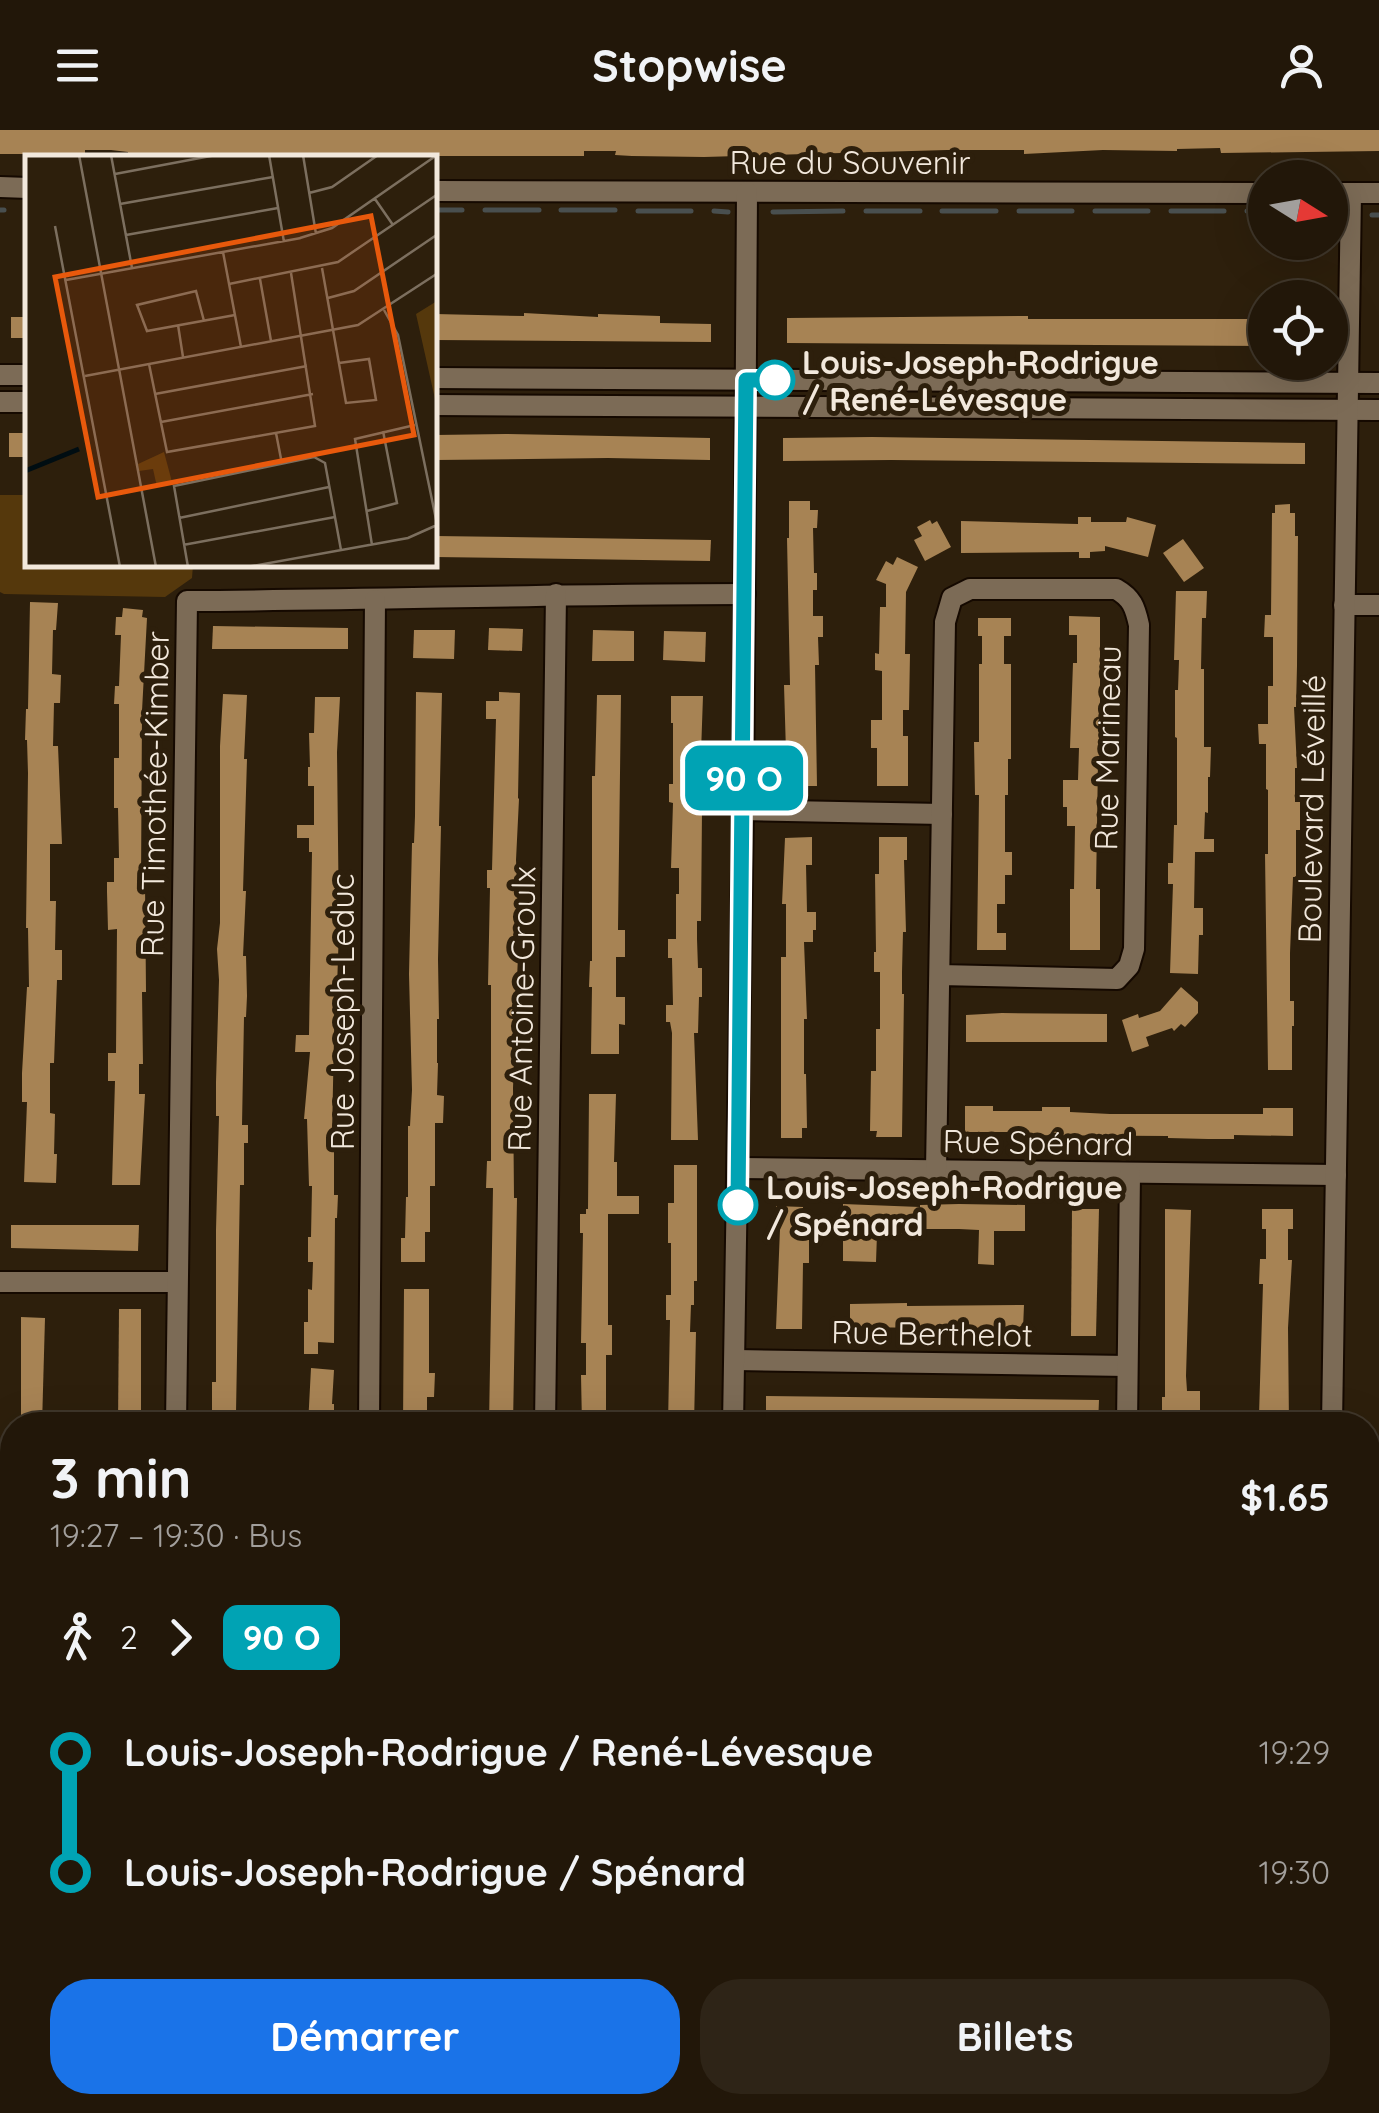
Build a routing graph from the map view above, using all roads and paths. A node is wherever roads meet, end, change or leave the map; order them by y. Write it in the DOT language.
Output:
graph roads {
  1 [pos="0,187"];
  2 [pos="25,188"];
  3 [pos="438,191"];
  4 [pos="747,192"];
  5 [pos="1248,193"];
  6 [pos="1348,193"];
  7 [pos="1379,193"];
  8 [pos="1343,260"];
  9 [pos="0,374"];
  10 [pos="25,375"];
  11 [pos="438,378"];
  12 [pos="746,380"];
  13 [pos="1348,383"];
  14 [pos="1379,383"];
  15 [pos="438,406"];
  16 [pos="746,408"];
  17 [pos="1347,410"];
  18 [pos="1379,410"];
  19 [pos="556,594"];
  20 [pos="745,594"];
  21 [pos="375,600"];
  22 [pos="1344,605"];
  23 [pos="1379,605"];
  24 [pos="744,810"];
  25 [pos="942,814"];
  26 [pos="940,975"];
  27 [pos="739,1168"];
  28 [pos="936,1170"];
  29 [pos="1130,1174"];
  30 [pos="1336,1175"];
  31 [pos="0,1282"];
  32 [pos="177,1282"];
  33 [pos="736,1360"];
  34 [pos="1127,1366"];
  35 [pos="176,1412"];
  36 [pos="369,1412"];
  37 [pos="545,1412"];
  38 [pos="734,1412"];
  39 [pos="1127,1412"];
  40 [pos="1332,1412"];
  1 -- 2 [label="street"];
  3 -- 4 [label="street, Rue du Souvenir"];
  4 -- 5 [label="street, Rue du Souvenir"];
  4 -- 12 [label="street"];
  6 -- 7 [label="street"];
  8 -- 13 [label="street, Boulevard Léveillé"];
  9 -- 10 [label="street"];
  11 -- 12 [label="street"];
  12 -- 13 [label="street"];
  12 -- 16 [label="street"];
  13 -- 14 [label="street"];
  13 -- 17 [label="street, Boulevard Léveillé"];
  15 -- 16 [label="street"];
  16 -- 17 [label="street"];
  16 -- 20 [label="street"];
  17 -- 18 [label="street"];
  17 -- 22 [label="street, Boulevard Léveillé"];
  19 -- 20 [label="street, Rue Timothée-Kimber"];
  19 -- 21 [label="street, Rue Timothée-Kimber"];
  19 -- 37 [label="street, Rue Antoine-Groulx"];
  20 -- 24 [label="street"];
  21 -- 32 [label="street, Rue Timothée-Kimber"];
  21 -- 36 [label="street, Rue Joseph-Leduc"];
  22 -- 23 [label="street"];
  22 -- 30 [label="street, Boulevard Léveillé"];
  24 -- 25 [label="street"];
  24 -- 27 [label="street"];
  25 -- 26 [label="street, Rue Marineau"];
  25 -- 26 [label="street, Rue Marineau"];
  26 -- 28 [label="street, Rue Marineau"];
  27 -- 28 [label="street, Rue Spénard"];
  27 -- 33 [label="street"];
  28 -- 29 [label="street, Rue Spénard"];
  29 -- 30 [label="street, Rue Spénard"];
  29 -- 34 [label="street"];
  30 -- 40 [label="street, Boulevard Léveillé"];
  31 -- 32 [label="street"];
  32 -- 35 [label="street, Rue Timothée-Kimber"];
  33 -- 34 [label="street, Rue Berthelot"];
  33 -- 38 [label="street"];
  34 -- 39 [label="street"];
}
